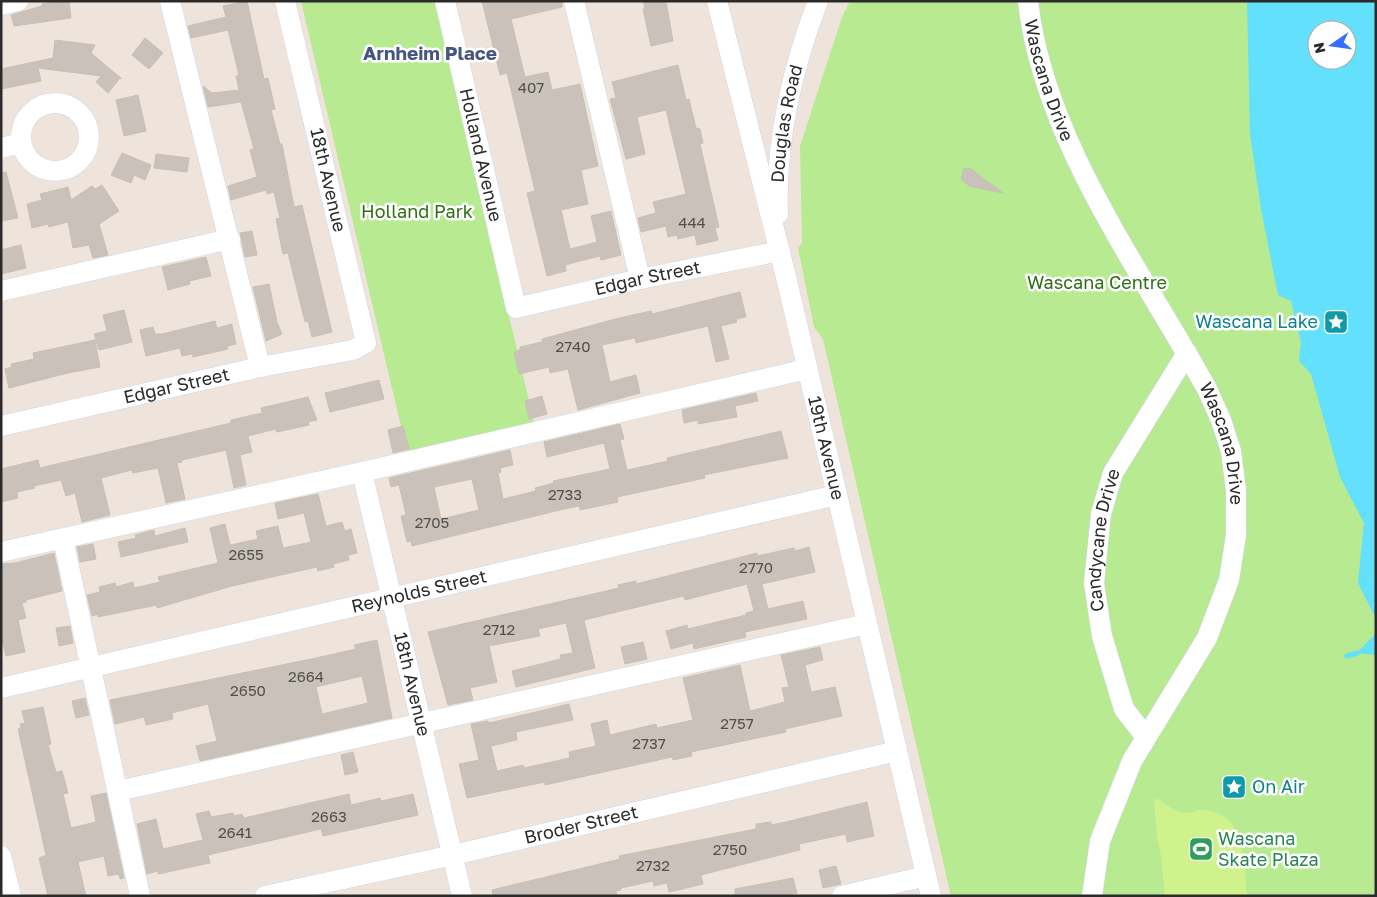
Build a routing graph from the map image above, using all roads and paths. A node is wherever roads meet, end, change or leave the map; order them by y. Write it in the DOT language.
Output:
graph roads {
  1 [pos="18,1"];
  2 [pos="170,1"];
  3 [pos="286,1"];
  4 [pos="445,1"];
  5 [pos="574,1"];
  6 [pos="717,1"];
  7 [pos="818,1"];
  8 [pos="1028,1"];
  9 [pos="1,5"];
  10 [pos="21,143"];
  11 [pos="1,148"];
  12 [pos="230,239"];
  13 [pos="780,251"];
  14 [pos="640,279"];
  15 [pos="1,292"];
  16 [pos="516,308"];
  17 [pos="353,350"];
  18 [pos="1186,353"];
  19 [pos="260,367"];
  20 [pos="808,369"];
  21 [pos="1,426"];
  22 [pos="362,472"];
  23 [pos="837,495"];
  24 [pos="63,539"];
  25 [pos="1,552"];
  26 [pos="392,598"];
  27 [pos="867,624"];
  28 [pos="92,667"];
  29 [pos="1,688"];
  30 [pos="421,724"];
  31 [pos="1146,737"];
  32 [pos="897,751"];
  33 [pos="118,791"];
  34 [pos="453,855"];
  35 [pos="1,856"];
  36 [pos="926,876"];
  37 [pos="11,896"];
  38 [pos="140,896"];
  39 [pos="265,896"];
  40 [pos="462,896"];
  41 [pos="842,896"];
  42 [pos="931,896"];
  43 [pos="1092,896"];
  1 -- 9 [label="street"];
  2 -- 12 [label="street"];
  3 -- 17 [label="street, 18th Avenue"];
  4 -- 16 [label="street, Holland Avenue"];
  5 -- 14 [label="street"];
  6 -- 13 [label="street, 19th Avenue"];
  7 -- 13 [label="street, Douglas Road"];
  8 -- 18 [label="street, Wascana Drive"];
  10 -- 11 [label="street"];
  12 -- 15 [label="street"];
  12 -- 19 [label="street"];
  13 -- 14 [label="street, Edgar Street"];
  13 -- 20 [label="street, 19th Avenue"];
  14 -- 16 [label="street, Edgar Street"];
  17 -- 19 [label="street, Edgar Street"];
  18 -- 31 [label="street, Wascana Drive"];
  18 -- 31 [label="street, Candycane Drive"];
  19 -- 21 [label="street, Edgar Street"];
  20 -- 22 [label="street"];
  20 -- 23 [label="street, 19th Avenue"];
  22 -- 24 [label="street"];
  22 -- 26 [label="street, 18th Avenue"];
  23 -- 26 [label="street, Reynolds Street"];
  23 -- 27 [label="street, 19th Avenue"];
  24 -- 25 [label="street"];
  24 -- 28 [label="street"];
  26 -- 28 [label="street, Reynolds Street"];
  26 -- 30 [label="street, 18th Avenue"];
  27 -- 30 [label="street"];
  27 -- 32 [label="street, 19th Avenue"];
  28 -- 29 [label="street, Reynolds Street"];
  28 -- 33 [label="street"];
  30 -- 33 [label="street"];
  30 -- 34 [label="street, 18th Avenue"];
  31 -- 43 [label="street, Wascana Drive"];
  32 -- 34 [label="street, Broder Street"];
  32 -- 36 [label="street, 19th Avenue"];
  33 -- 38 [label="street"];
  34 -- 39 [label="street, Broder Street"];
  34 -- 40 [label="street, 18th Avenue"];
  35 -- 37 [label="street"];
  36 -- 41 [label="street"];
  36 -- 42 [label="street, 19th Avenue"];
}
